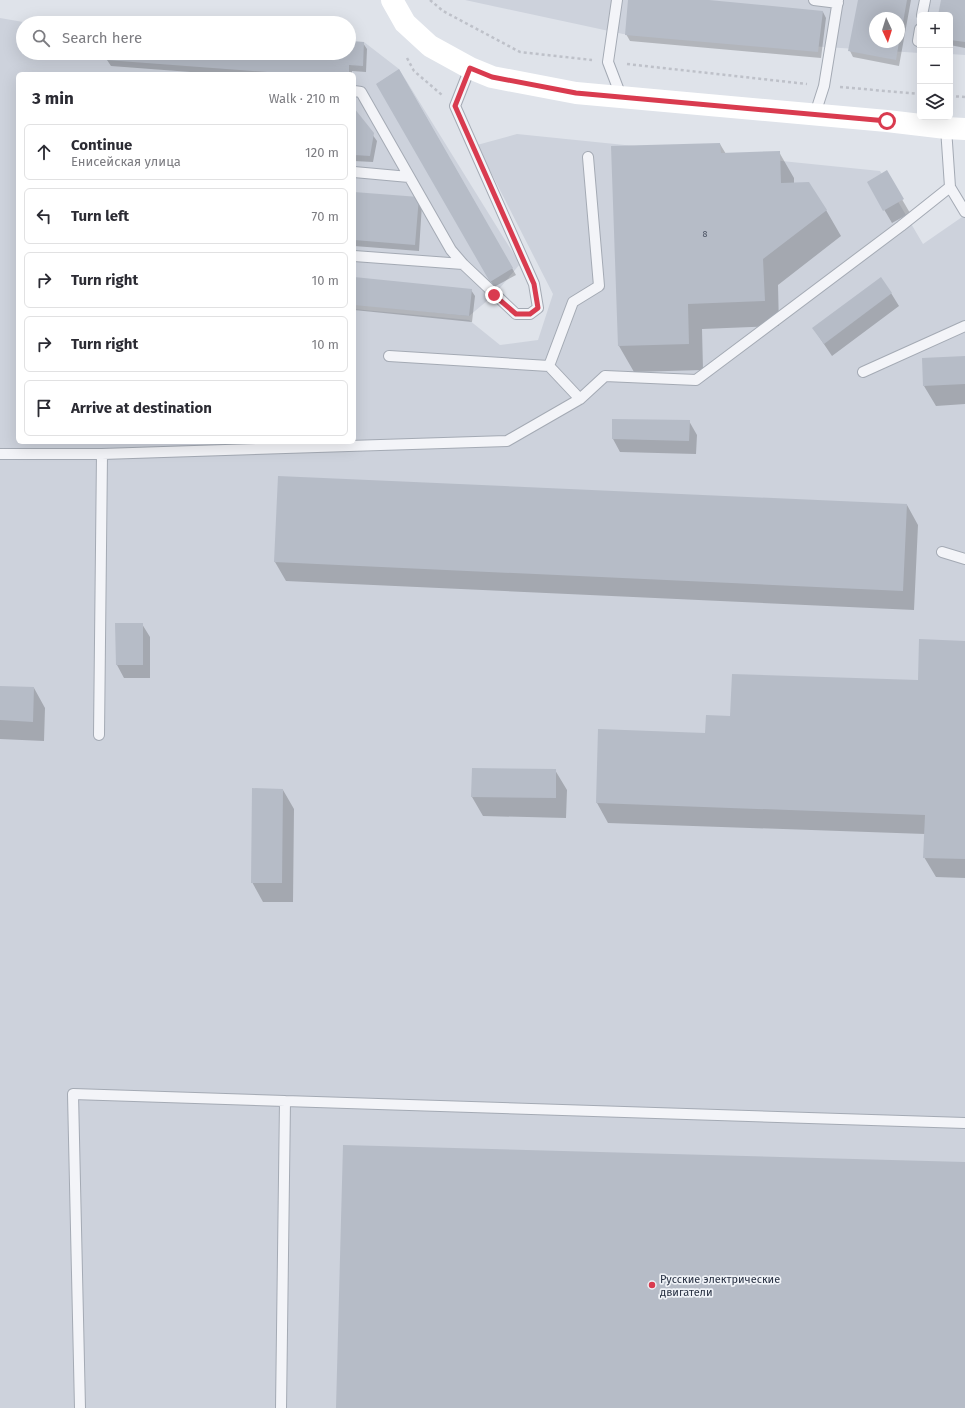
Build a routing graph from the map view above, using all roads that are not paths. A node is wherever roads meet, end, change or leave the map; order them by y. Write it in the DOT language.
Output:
graph roads {
  1 [pos="392,0"];
  2 [pos="616,0"];
  3 [pos="814,0"];
  4 [pos="925,0"];
  5 [pos="838,2"];
  6 [pos="923,12"];
  7 [pos="470,68"];
  8 [pos="356,91"];
  9 [pos="621,96"];
  10 [pos="815,114"];
  11 [pos="956,128"];
  12 [pos="588,156"];
  13 [pos="356,172"];
  14 [pos="410,177"];
  15 [pos="950,187"];
  16 [pos="965,212"];
  17 [pos="356,256"];
  18 [pos="463,264"];
  19 [pos="965,326"];
  20 [pos="389,356"];
  21 [pos="549,366"];
  22 [pos="863,372"];
  23 [pos="580,399"];
  24 [pos="0,454"];
  25 [pos="102,454"];
  26 [pos="942,552"];
  27 [pos="965,559"];
  28 [pos="99,735"];
  29 [pos="286,1101"];
  30 [pos="965,1124"];
  31 [pos="80,1408"];
  32 [pos="281,1408"];
  1 -- 7 [label="street"];
  2 -- 9 [label="lane"];
  3 -- 5 [label="lane"];
  4 -- 6 [label="lane"];
  5 -- 10 [label="lane"];
  7 -- 9 [label="street"];
  7 -- 18 [label="lane"];
  8 -- 14 [label="lane"];
  9 -- 10 [label="street"];
  10 -- 11 [label="street"];
  11 -- 15 [label="lane"];
  12 -- 21 [label="lane"];
  13 -- 14 [label="lane"];
  14 -- 18 [label="lane"];
  15 -- 16 [label="lane"];
  15 -- 23 [label="lane"];
  17 -- 18 [label="lane"];
  19 -- 22 [label="lane"];
  20 -- 21 [label="lane"];
  21 -- 23 [label="lane"];
  23 -- 25 [label="lane"];
  24 -- 25 [label="lane"];
  25 -- 28 [label="lane"];
  26 -- 27 [label="lane"];
  29 -- 30 [label="lane"];
  29 -- 31 [label="lane"];
  29 -- 32 [label="lane"];
}
